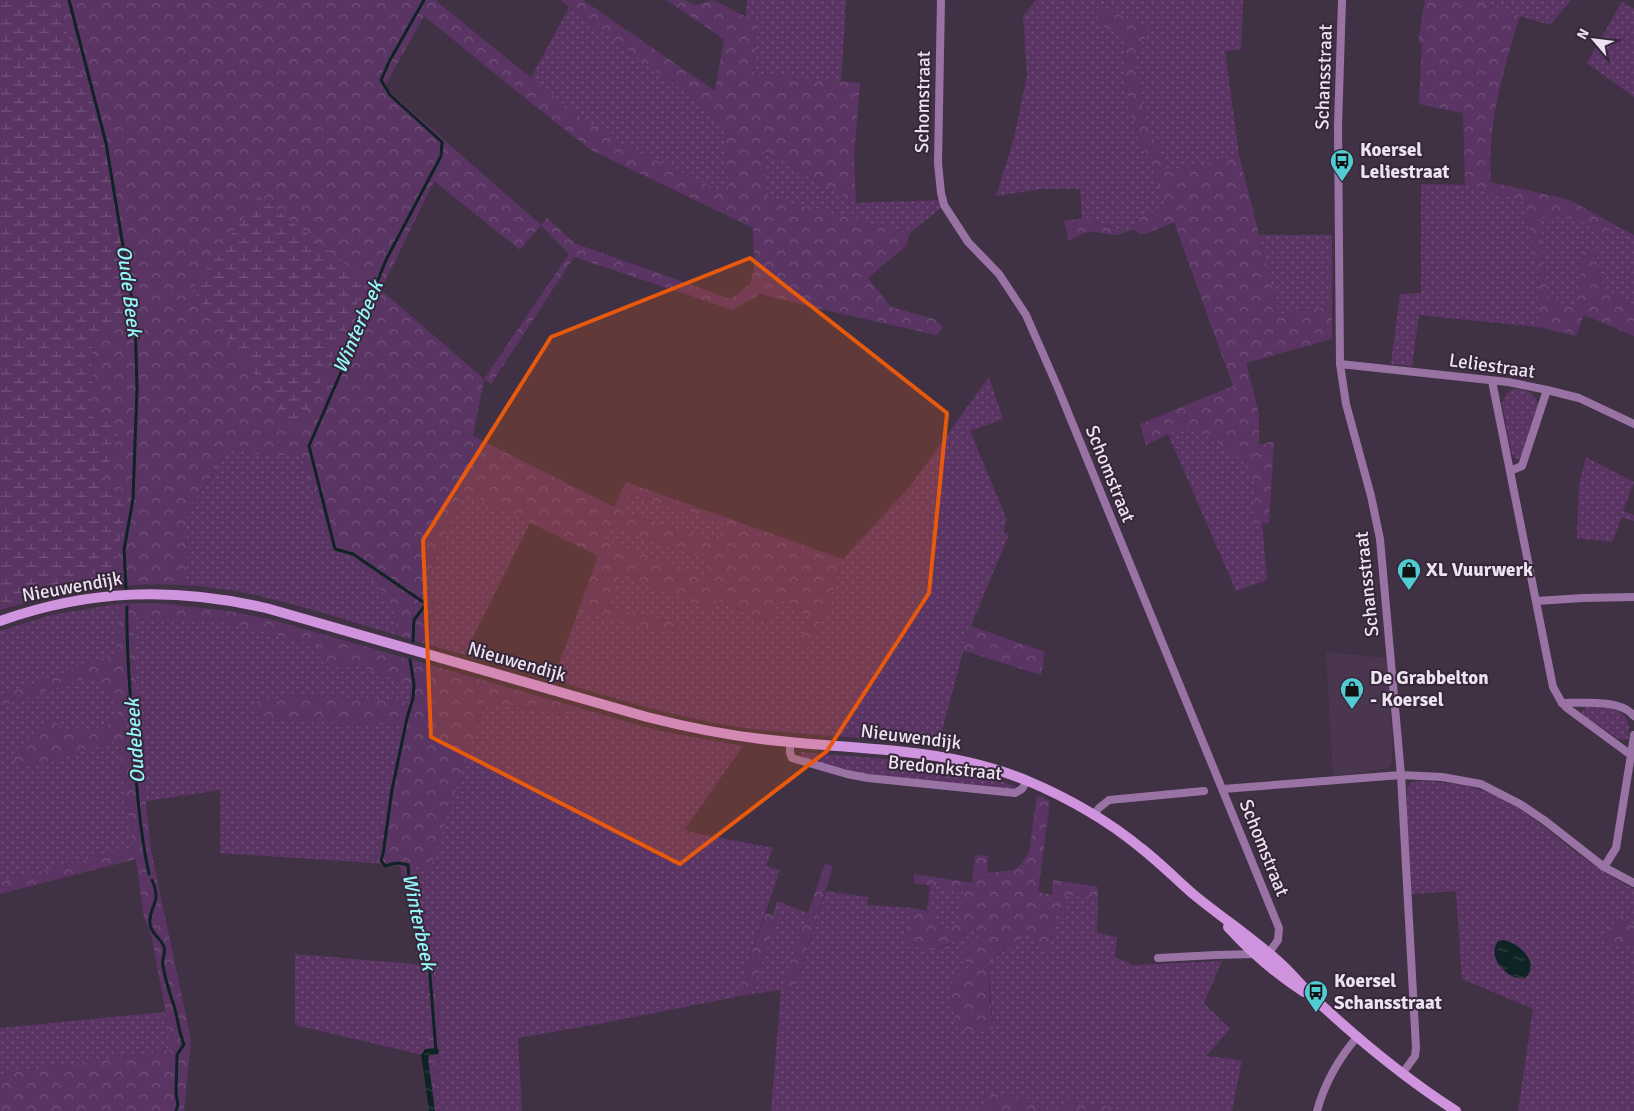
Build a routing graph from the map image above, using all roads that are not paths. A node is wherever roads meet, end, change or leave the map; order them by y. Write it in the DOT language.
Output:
graph roads {
  1 [pos="941,0"];
  2 [pos="1342,0"];
  3 [pos="1340,364"];
  4 [pos="1492,381"];
  5 [pos="1547,390"];
  6 [pos="1634,424"];
  7 [pos="1510,471"];
  8 [pos="1634,597"];
  9 [pos="1536,601"];
  10 [pos="0,621"];
  11 [pos="1562,703"];
  12 [pos="1634,716"];
  13 [pos="1634,735"];
  14 [pos="790,742"];
  15 [pos="1631,755"];
  16 [pos="1401,775"];
  17 [pos="1027,781"];
  18 [pos="1222,788"];
  19 [pos="1204,791"];
  20 [pos="1094,815"];
  21 [pos="1604,867"];
  22 [pos="1634,883"];
  23 [pos="1263,956"];
  24 [pos="1158,958"];
  25 [pos="1358,1036"];
  26 [pos="1402,1074"];
  27 [pos="1317,1111"];
  28 [pos="1456,1111"];
  1 -- 18 [label="street, Schomstraat"];
  2 -- 3 [label="street, Schansstraat"];
  3 -- 4 [label="street, Leliestraat"];
  3 -- 16 [label="street, Schansstraat"];
  4 -- 5 [label="street, Leliestraat"];
  4 -- 7 [label="street"];
  5 -- 6 [label="street, Leliestraat"];
  5 -- 7 [label="street"];
  7 -- 9 [label="street"];
  8 -- 9 [label="street"];
  9 -- 11 [label="street"];
  10 -- 14 [label="street, Nieuwendijk"];
  11 -- 12 [label="street"];
  11 -- 15 [label="street"];
  13 -- 15 [label="street"];
  14 -- 17 [label="street, Nieuwendijk"];
  14 -- 17 [label="street, Bredonkstraat"];
  15 -- 21 [label="street"];
  16 -- 18 [label="street"];
  16 -- 21 [label="street"];
  16 -- 26 [label="street, Schansstraat"];
  17 -- 20 [label="street, Bredonkstraat"];
  18 -- 23 [label="street, Schomstraat"];
  19 -- 20 [label="street"];
  20 -- 23 [label="street, Bredonkstraat"];
  21 -- 22 [label="street"];
  23 -- 24 [label="street"];
  23 -- 25 [label="street, Bredonkstraat"];
  25 -- 26 [label="street, Bredonkstraat"];
  25 -- 27 [label="street"];
  26 -- 28 [label="street, Bredonkstraat"];
}
